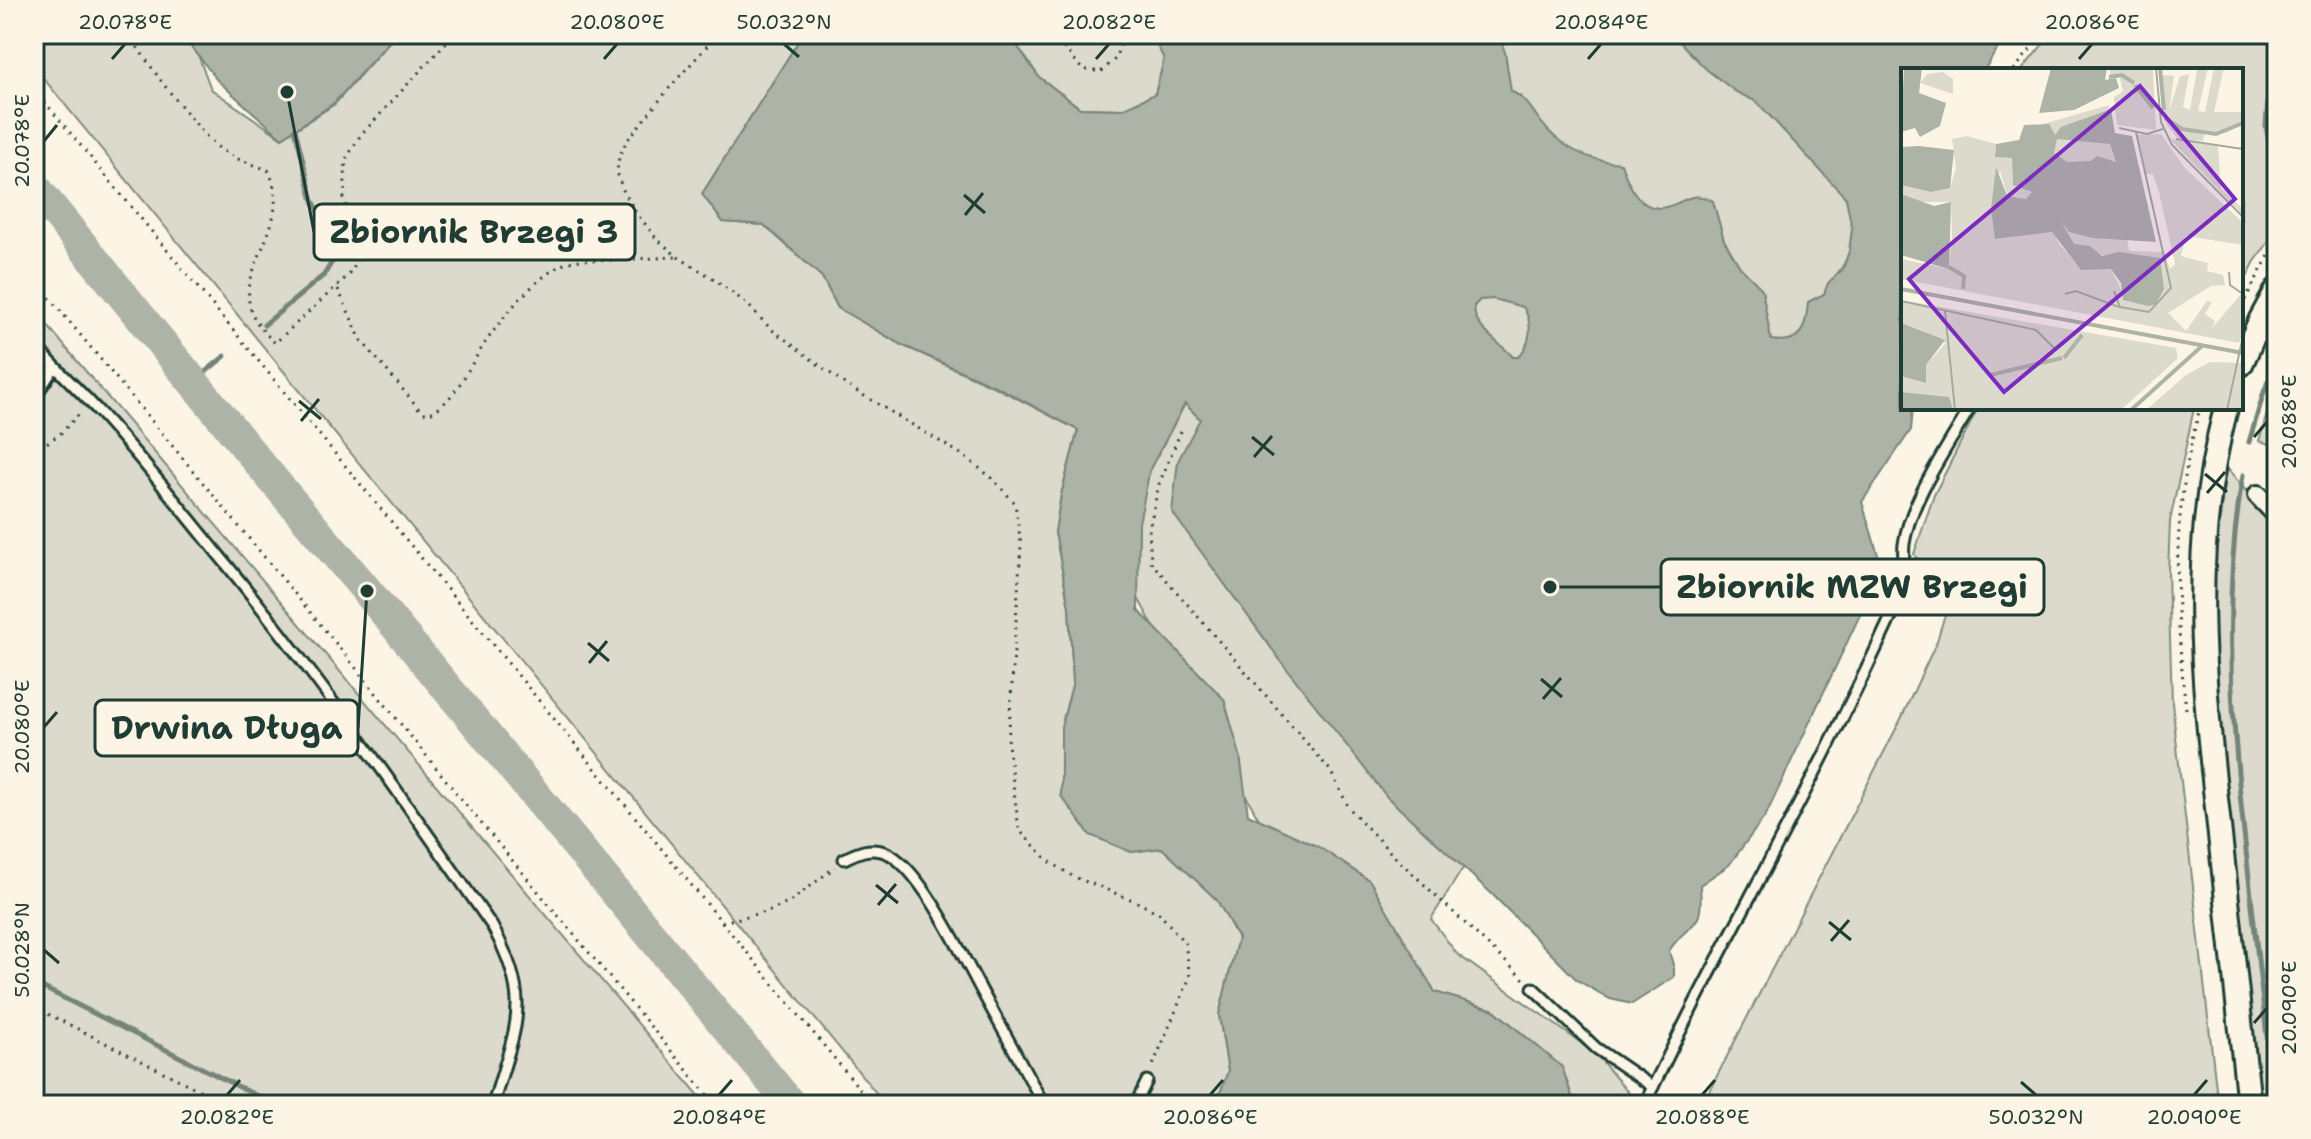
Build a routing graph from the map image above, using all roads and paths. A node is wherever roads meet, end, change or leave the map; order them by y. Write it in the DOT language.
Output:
graph roads {
  1 [pos="128,34"];
  2 [pos="454,34"];
  3 [pos="718,34"];
  4 [pos="1056,34"];
  5 [pos="1106,34"];
  6 [pos="2043,34"];
  7 [pos="2016,68"];
  8 [pos="34,89"];
  9 [pos="2277,241"];
  10 [pos="678,257"];
  11 [pos="34,279"];
  12 [pos="337,288"];
  13 [pos="2277,290"];
  14 [pos="2243,303"];
  15 [pos="34,343"];
  16 [pos="2243,360"];
  17 [pos="54,368"];
  18 [pos="34,398"];
  19 [pos="90,402"];
  20 [pos="1969,410"];
  21 [pos="2226,410"];
  22 [pos="1181,431"];
  23 [pos="34,452"];
  24 [pos="2258,495"];
  25 [pos="2277,515"];
  26 [pos="844,859"];
  27 [pos="722,922"];
  28 [pos="1533,988"];
  29 [pos="34,1007"];
  30 [pos="1147,1081"];
  31 [pos="1653,1087"];
  32 [pos="229,1105"];
  33 [pos="493,1105"];
  34 [pos="716,1105"];
  35 [pos="873,1105"];
  36 [pos="1044,1105"];
  37 [pos="1135,1105"];
  38 [pos="1644,1105"];
  39 [pos="2249,1105"];
  1 -- 12 [label="path"];
  2 -- 12 [label="path"];
  3 -- 10 [label="path"];
  4 -- 5 [label="path"];
  6 -- 7 [label="path"];
  8 -- 27 [label="path"];
  9 -- 14 [label="path"];
  10 -- 12 [label="path"];
  10 -- 30 [label="path"];
  11 -- 34 [label="path"];
  13 -- 16 [label="street"];
  15 -- 17 [label="lane"];
  17 -- 18 [label="lane"];
  17 -- 19 [label="lane"];
  19 -- 23 [label="path"];
  19 -- 33 [label="lane"];
  20 -- 31 [label="lane"];
  21 -- 39 [label="street"];
  22 -- 28 [label="path"];
  24 -- 25 [label="street"];
  26 -- 27 [label="path"];
  26 -- 36 [label="lane"];
  27 -- 35 [label="path"];
  28 -- 31 [label="lane"];
  29 -- 32 [label="path"];
  30 -- 37 [label="lane"];
  31 -- 38 [label="lane"];
}
